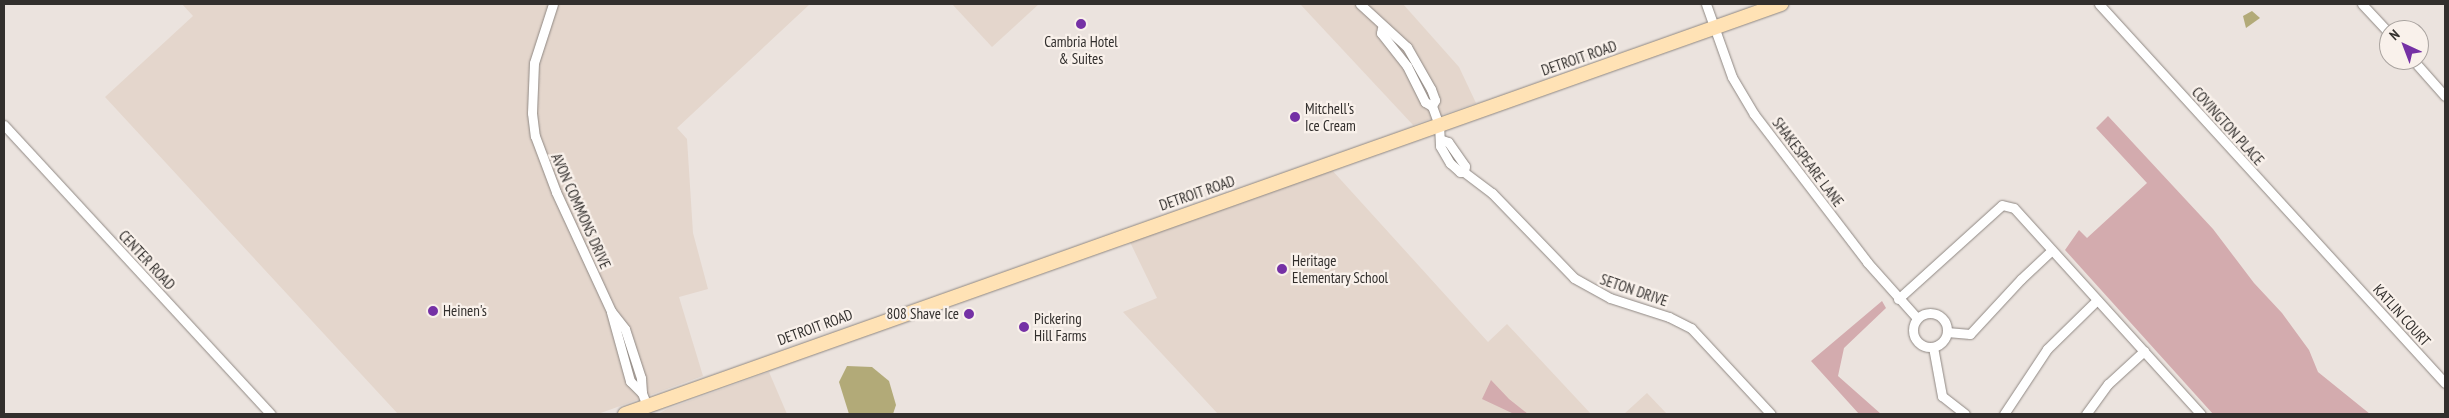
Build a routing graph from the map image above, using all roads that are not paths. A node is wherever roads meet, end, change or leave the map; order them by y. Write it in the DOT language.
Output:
graph roads {
  1 [pos="553,4"];
  2 [pos="1360,4"];
  3 [pos="1706,4"];
  4 [pos="1781,4"];
  5 [pos="2099,4"];
  6 [pos="2362,4"];
  7 [pos="2379,22"];
  8 [pos="1714,27"];
  9 [pos="2422,70"];
  10 [pos="2445,96"];
  11 [pos="4,125"];
  12 [pos="1439,125"];
  13 [pos="2052,250"];
  14 [pos="2338,266"];
  15 [pos="1898,299"];
  16 [pos="2097,300"];
  17 [pos="1917,318"];
  18 [pos="1947,332"];
  19 [pos="1932,347"];
  20 [pos="2144,351"];
  21 [pos="2445,383"];
  22 [pos="644,400"];
  23 [pos="271,414"];
  24 [pos="625,414"];
  25 [pos="1770,414"];
  26 [pos="1965,414"];
  27 [pos="2004,414"];
  28 [pos="2086,414"];
  29 [pos="2201,414"];
  1 -- 22 [label="street, AVON COMMONS DRIVE"];
  2 -- 12 [label="street, SETON DRIVE"];
  3 -- 8 [label="street, SHAKESPEARE LANE"];
  4 -- 8 [label="main road, DETROIT ROAD"];
  5 -- 14 [label="street, COVINGTON PLACE"];
  6 -- 7 [label="street"];
  8 -- 12 [label="main road, DETROIT ROAD"];
  8 -- 15 [label="street, SHAKESPEARE LANE"];
  9 -- 10 [label="street"];
  11 -- 23 [label="street, CENTER ROAD"];
  12 -- 22 [label="main road, DETROIT ROAD"];
  12 -- 25 [label="street, SETON DRIVE"];
  13 -- 15 [label="street"];
  13 -- 16 [label="street"];
  13 -- 18 [label="street"];
  14 -- 21 [label="street, KATLIN COURT"];
  15 -- 17 [label="street, SHAKESPEARE LANE"];
  16 -- 20 [label="street"];
  16 -- 27 [label="street"];
  17 -- 18 [label="street"];
  17 -- 19 [label="street"];
  18 -- 19 [label="street"];
  19 -- 26 [label="street"];
  20 -- 28 [label="street"];
  20 -- 29 [label="street"];
  22 -- 24 [label="main road, DETROIT ROAD"];
}
